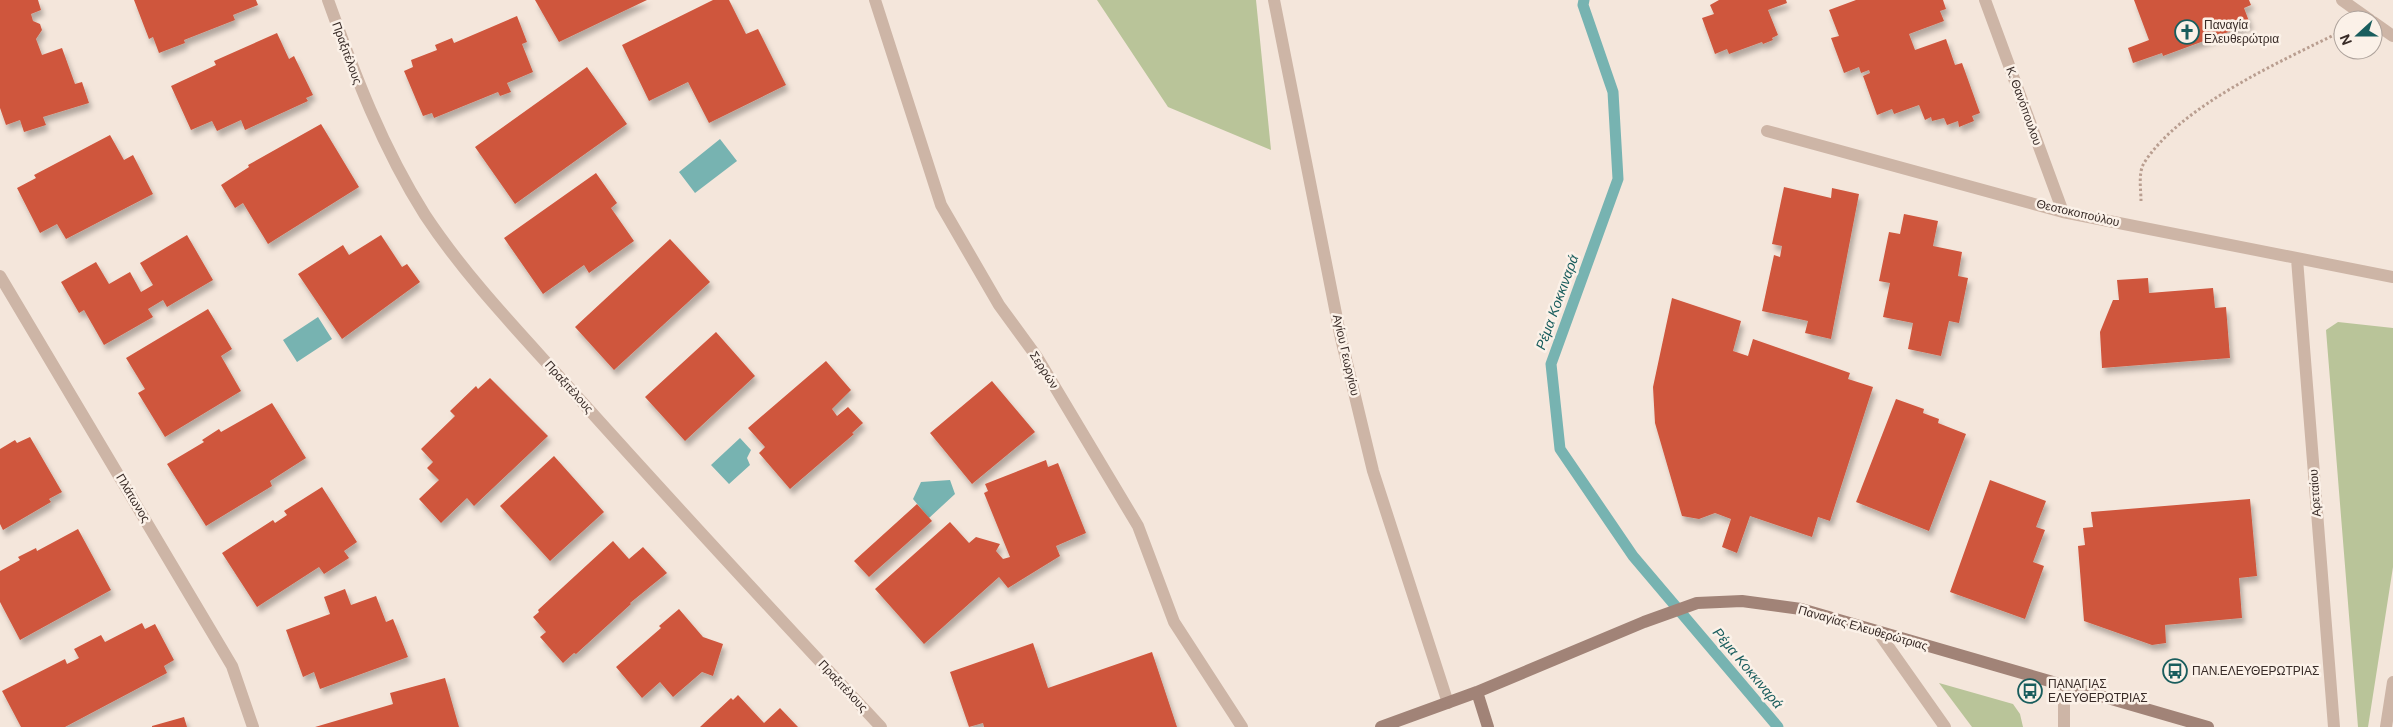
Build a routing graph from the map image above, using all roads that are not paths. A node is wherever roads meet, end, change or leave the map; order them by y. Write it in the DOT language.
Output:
graph roads {
  1 [pos="328,0"];
  2 [pos="875,0"];
  3 [pos="1274,0"];
  4 [pos="1985,0"];
  5 [pos="2342,0"];
  6 [pos="2356,10"];
  7 [pos="1767,131"];
  8 [pos="2063,212"];
  9 [pos="2297,259"];
  10 [pos="0,276"];
  11 [pos="2393,277"];
  12 [pos="1878,632"];
  13 [pos="2393,682"];
  14 [pos="2064,685"];
  15 [pos="1477,692"];
  16 [pos="1448,703"];
  17 [pos="252,727"];
  18 [pos="881,727"];
  19 [pos="1242,727"];
  20 [pos="1381,727"];
  21 [pos="1488,727"];
  22 [pos="1946,727"];
  23 [pos="2064,727"];
  24 [pos="2208,727"];
  25 [pos="2334,727"];
  26 [pos="2386,727"];
  1 -- 18 [label="street, Πραξιτέλους"];
  2 -- 19 [label="street, Σερρών"];
  3 -- 16 [label="street, Αγίου Γεωργίου"];
  4 -- 8 [label="street, Κ. Θανόπουλου"];
  5 -- 6 [label="street"];
  7 -- 8 [label="street, Θεοτοκοπούλου"];
  8 -- 9 [label="street, Θεοτοκοπούλου"];
  9 -- 11 [label="street, Θεοτοκοπούλου"];
  9 -- 25 [label="street, Αρεταίου"];
  10 -- 17 [label="street, Πλάτωνος"];
  12 -- 14 [label="street, Παναγίας Ελευθερώτριας"];
  12 -- 15 [label="street, Παναγίας Ελευθερώτριας"];
  12 -- 22 [label="street"];
  13 -- 26 [label="street"];
  14 -- 23 [label="street"];
  14 -- 24 [label="street, Παναγίας Ελευθερώτριας"];
  15 -- 16 [label="street, Παναγίας Ελευθερώτριας"];
  15 -- 21 [label="street"];
  16 -- 20 [label="street, Παναγίας Ελευθερώτριας"];
}
